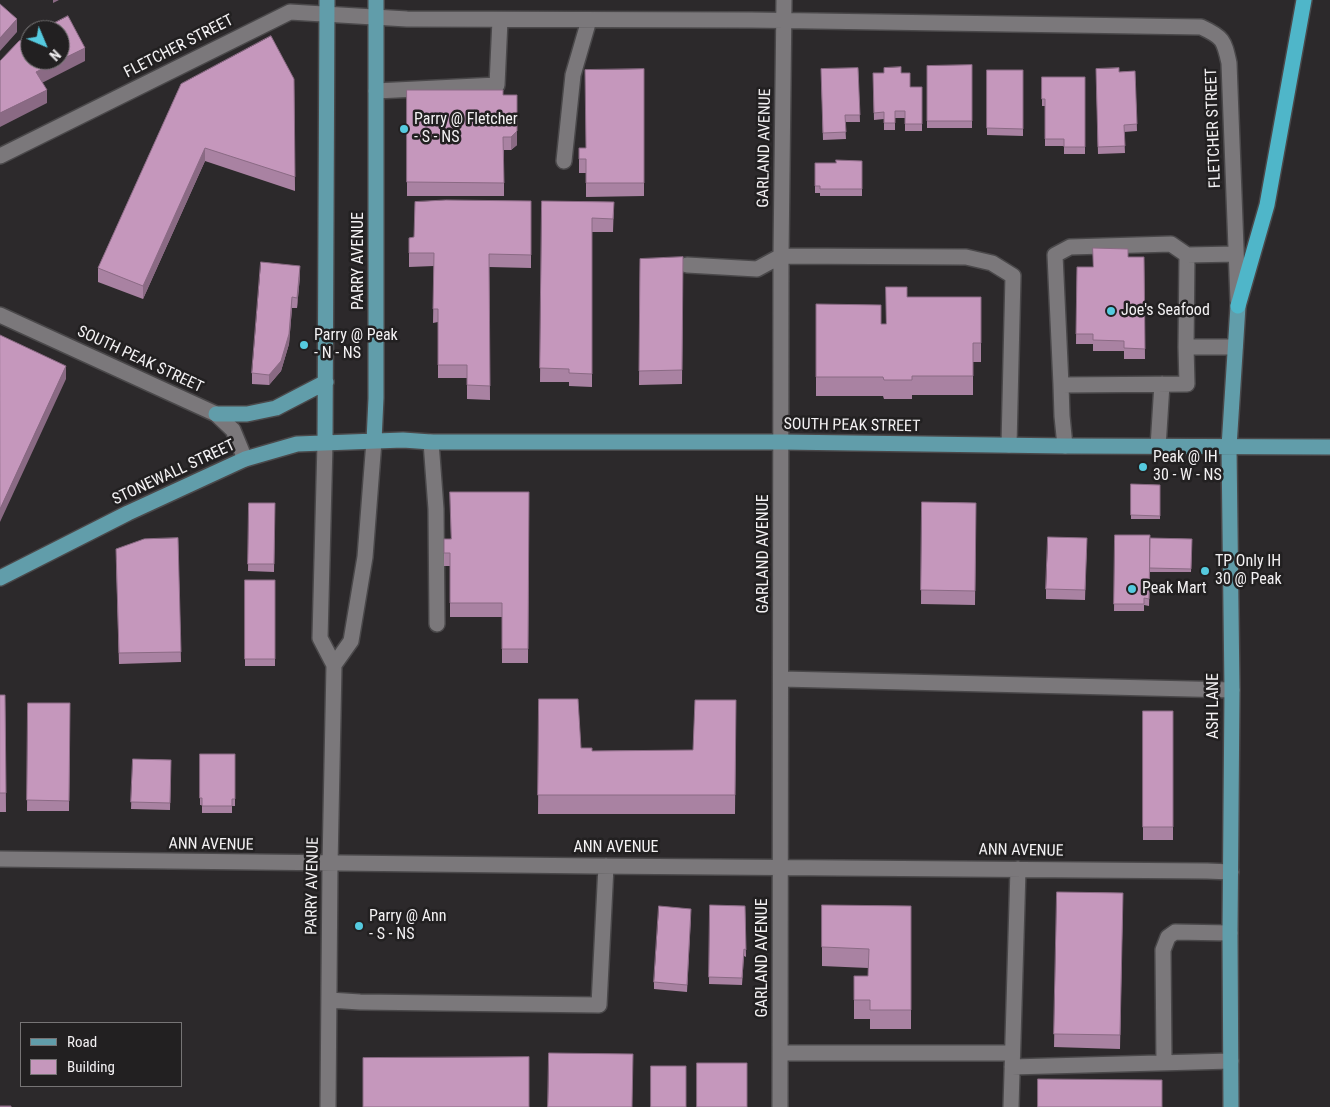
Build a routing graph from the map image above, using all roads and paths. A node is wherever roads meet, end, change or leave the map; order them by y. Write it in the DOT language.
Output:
graph roads {
  1 [pos="376,0"];
  2 [pos="784,0"];
  3 [pos="1304,0"];
  4 [pos="328,6"];
  5 [pos="376,16"];
  6 [pos="500,20"];
  7 [pos="589,20"];
  8 [pos="784,21"];
  9 [pos="376,91"];
  10 [pos="0,156"];
  11 [pos="564,161"];
  12 [pos="1236,254"];
  13 [pos="1186,255"];
  14 [pos="781,256"];
  15 [pos="687,265"];
  16 [pos="1238,306"];
  17 [pos="0,315"];
  18 [pos="1186,347"];
  19 [pos="1235,347"];
  20 [pos="326,382"];
  21 [pos="1162,384"];
  22 [pos="1061,385"];
  23 [pos="216,414"];
  24 [pos="374,442"];
  25 [pos="431,442"];
  26 [pos="782,442"];
  27 [pos="325,443"];
  28 [pos="1009,445"];
  29 [pos="1065,446"];
  30 [pos="1158,447"];
  31 [pos="1229,447"];
  32 [pos="1330,447"];
  33 [pos="245,459"];
  34 [pos="0,578"];
  35 [pos="437,624"];
  36 [pos="334,666"];
  37 [pos="782,679"];
  38 [pos="1232,690"];
  39 [pos="0,859"];
  40 [pos="330,865"];
  41 [pos="606,866"];
  42 [pos="781,867"];
  43 [pos="1018,869"];
  44 [pos="1231,872"];
  45 [pos="1230,933"];
  46 [pos="329,1000"];
  47 [pos="780,1053"];
  48 [pos="1012,1060"];
  49 [pos="1231,1061"];
  50 [pos="1164,1062"];
  51 [pos="328,1107"];
  52 [pos="780,1107"];
  53 [pos="1011,1107"];
  54 [pos="1231,1107"];
  1 -- 5 [label="main road, PARRY AVENUE"];
  2 -- 8 [label="street, GARLAND AVENUE"];
  3 -- 16 [label="highway"];
  4 -- 5 [label="street, FLETCHER STREET"];
  4 -- 10 [label="street, FLETCHER STREET"];
  4 -- 20 [label="main road, PARRY AVENUE"];
  5 -- 6 [label="street, FLETCHER STREET"];
  5 -- 9 [label="main road, PARRY AVENUE"];
  6 -- 7 [label="street, FLETCHER STREET"];
  6 -- 9 [label="street"];
  7 -- 8 [label="street, FLETCHER STREET"];
  7 -- 11 [label="street"];
  8 -- 12 [label="street, FLETCHER STREET"];
  8 -- 14 [label="street, GARLAND AVENUE"];
  9 -- 24 [label="main road, PARRY AVENUE"];
  12 -- 13 [label="street"];
  12 -- 16 [label="street, FLETCHER STREET"];
  13 -- 18 [label="street"];
  13 -- 22 [label="street"];
  14 -- 15 [label="street"];
  14 -- 26 [label="street, GARLAND AVENUE"];
  14 -- 28 [label="street"];
  16 -- 19 [label="main road, ASH LANE"];
  17 -- 23 [label="street, SOUTH PEAK STREET"];
  18 -- 19 [label="street"];
  18 -- 21 [label="street"];
  19 -- 31 [label="main road, ASH LANE"];
  20 -- 23 [label="main road"];
  20 -- 27 [label="main road, PARRY AVENUE"];
  21 -- 22 [label="street"];
  21 -- 30 [label="street"];
  22 -- 29 [label="street"];
  23 -- 33 [label="street, SOUTH PEAK STREET"];
  24 -- 25 [label="main road, SOUTH PEAK STREET"];
  24 -- 27 [label="main road, STONEWALL STREET"];
  24 -- 36 [label="street, PARRY AVENUE"];
  25 -- 26 [label="main road, SOUTH PEAK STREET"];
  25 -- 35 [label="street"];
  26 -- 28 [label="main road, SOUTH PEAK STREET"];
  26 -- 37 [label="street, GARLAND AVENUE"];
  27 -- 33 [label="main road, STONEWALL STREET"];
  27 -- 36 [label="street, PARRY AVENUE"];
  28 -- 29 [label="main road, SOUTH PEAK STREET"];
  29 -- 30 [label="main road, SOUTH PEAK STREET"];
  30 -- 31 [label="main road, SOUTH PEAK STREET"];
  31 -- 32 [label="main road, SOUTH PEAK STREET"];
  31 -- 38 [label="main road, ASH LANE"];
  33 -- 34 [label="main road, STONEWALL STREET"];
  36 -- 40 [label="street, PARRY AVENUE"];
  37 -- 38 [label="street"];
  37 -- 42 [label="street, GARLAND AVENUE"];
  38 -- 44 [label="main road, ASH LANE"];
  39 -- 40 [label="street, ANN AVENUE"];
  40 -- 41 [label="street, ANN AVENUE"];
  40 -- 46 [label="street, PARRY AVENUE"];
  41 -- 42 [label="street, ANN AVENUE"];
  41 -- 46 [label="street"];
  42 -- 43 [label="street, ANN AVENUE"];
  42 -- 47 [label="street, GARLAND AVENUE"];
  43 -- 44 [label="street, ANN AVENUE"];
  43 -- 48 [label="street"];
  44 -- 45 [label="main road, ASH LANE"];
  45 -- 49 [label="main road, ASH LANE"];
  45 -- 50 [label="street"];
  46 -- 51 [label="street, PARRY AVENUE"];
  47 -- 48 [label="street"];
  47 -- 52 [label="street, GARLAND AVENUE"];
  48 -- 50 [label="street"];
  48 -- 53 [label="street"];
  49 -- 50 [label="street"];
  49 -- 54 [label="main road, ASH LANE"];
}
